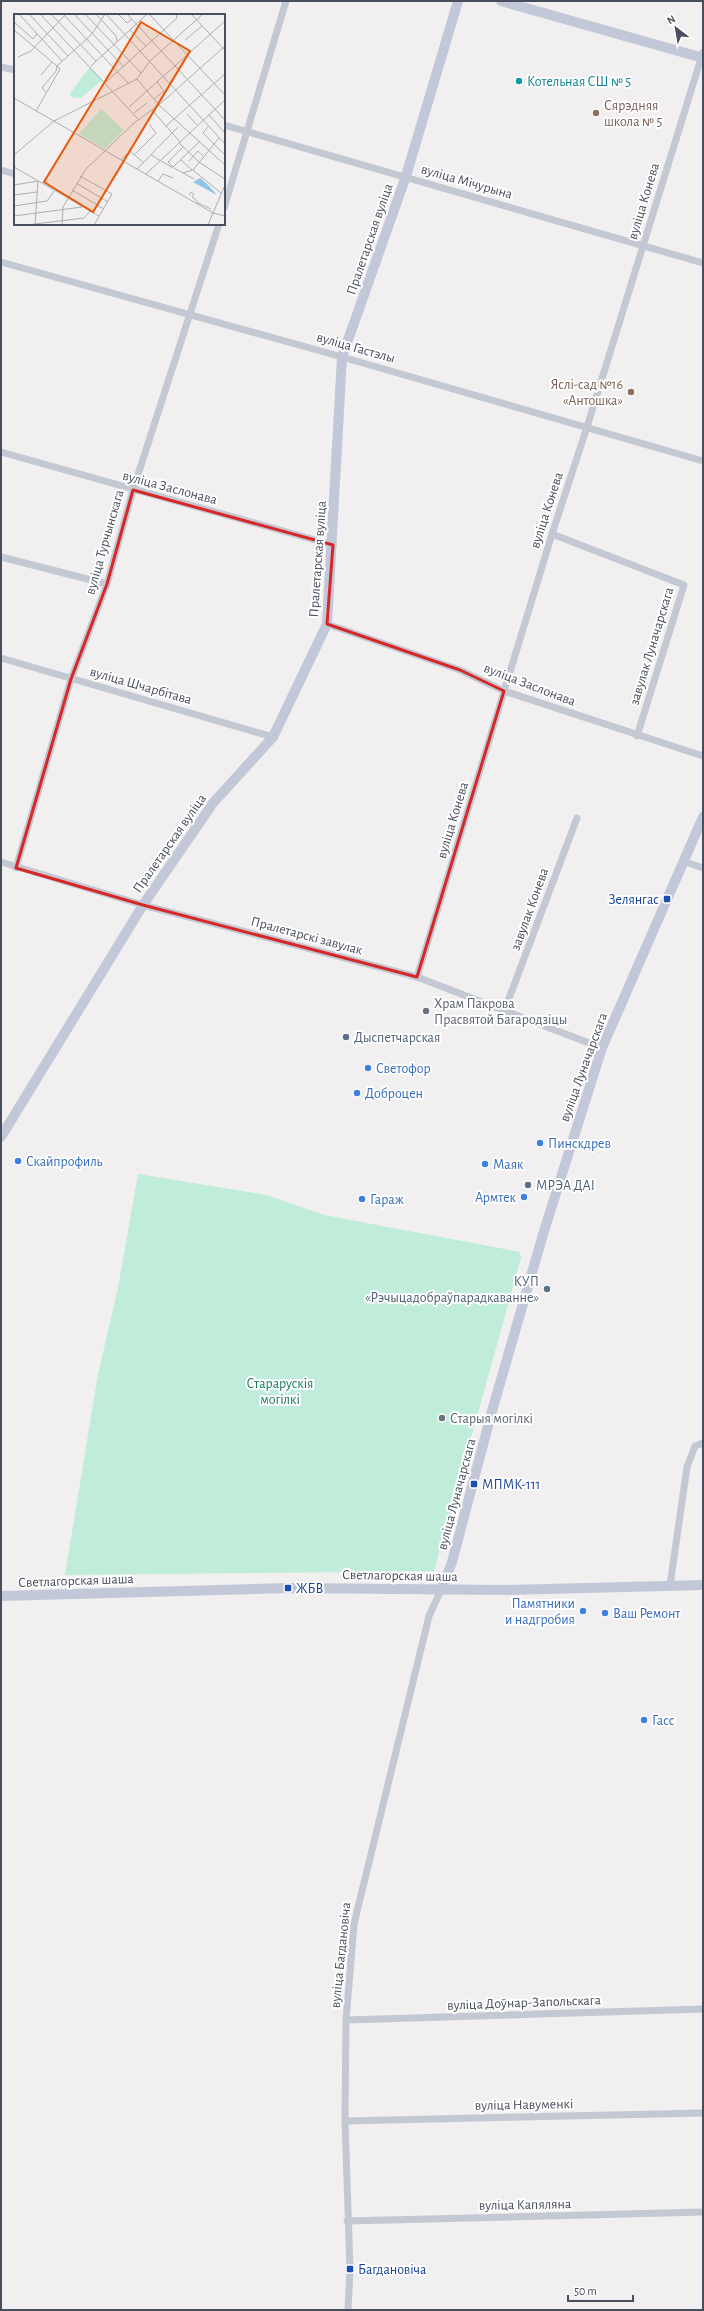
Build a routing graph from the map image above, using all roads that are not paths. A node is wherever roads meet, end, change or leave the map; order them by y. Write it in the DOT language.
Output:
graph roads {
  1 [pos="286,1"];
  2 [pos="458,1"];
  3 [pos="501,1"];
  4 [pos="702,56"];
  5 [pos="1,67"];
  6 [pos="14,70"];
  7 [pos="225,125"];
  8 [pos="247,131"];
  9 [pos="1,170"];
  10 [pos="14,174"];
  11 [pos="406,176"];
  12 [pos="225,205"];
  13 [pos="216,225"];
  14 [pos="643,245"];
  15 [pos="1,262"];
  16 [pos="703,263"];
  17 [pos="191,316"];
  18 [pos="342,357"];
  19 [pos="587,427"];
  20 [pos="1,452"];
  21 [pos="703,461"];
  22 [pos="132,490"];
  23 [pos="552,534"];
  24 [pos="333,545"];
  25 [pos="1,557"];
  26 [pos="107,584"];
  27 [pos="327,624"];
  28 [pos="1,658"];
  29 [pos="71,679"];
  30 [pos="504,691"];
  31 [pos="637,736"];
  32 [pos="273,737"];
  33 [pos="703,756"];
  34 [pos="703,816"];
  35 [pos="577,818"];
  36 [pos="1,862"];
  37 [pos="683,862"];
  38 [pos="16,868"];
  39 [pos="703,868"];
  40 [pos="143,905"];
  41 [pos="417,977"];
  42 [pos="505,1009"];
  43 [pos="602,1048"];
  44 [pos="1,1138"];
  45 [pos="703,1443"];
  46 [pos="670,1585"];
  47 [pos="703,1585"];
  48 [pos="441,1590"];
  49 [pos="1,1596"];
  50 [pos="703,2009"];
  51 [pos="346,2020"];
  52 [pos="703,2113"];
  53 [pos="345,2122"];
  54 [pos="703,2212"];
  55 [pos="347,2221"];
  56 [pos="348,2310"];
  1 -- 8 [label="street"];
  2 -- 11 [label="street, Пралетарская вуліца"];
  3 -- 4 [label="street"];
  4 -- 14 [label="street, вуліца Конева"];
  5 -- 6 [label="street"];
  7 -- 8 [label="street, вуліца Мічурына"];
  8 -- 11 [label="street, вуліца Мічурына"];
  8 -- 12 [label="street"];
  9 -- 10 [label="street"];
  11 -- 14 [label="street, вуліца Мічурына"];
  11 -- 18 [label="street, Пралетарская вуліца"];
  13 -- 17 [label="street, вуліца Турчынскага"];
  14 -- 16 [label="street, вуліца Мічурына"];
  14 -- 19 [label="street, вуліца Конева"];
  15 -- 17 [label="street, вуліца Гастэлы"];
  17 -- 18 [label="street, вуліца Гастэлы"];
  17 -- 22 [label="street, вуліца Турчынскага"];
  18 -- 19 [label="street, вуліца Гастэлы"];
  18 -- 24 [label="street, Пралетарская вуліца"];
  19 -- 21 [label="street, вуліца Гастэлы"];
  19 -- 23 [label="street, вуліца Конева"];
  20 -- 22 [label="street, вуліца Заслонава"];
  22 -- 24 [label="street, вуліца Заслонава"];
  22 -- 26 [label="street, вуліца Турчынскага"];
  23 -- 30 [label="street, вуліца Конева"];
  23 -- 31 [label="street, завулак Луначарскага"];
  24 -- 27 [label="street, Пралетарская вуліца"];
  25 -- 26 [label="street"];
  26 -- 29 [label="street, вуліца Турчынскага"];
  27 -- 30 [label="street, вуліца Заслонава"];
  27 -- 32 [label="street, Пралетарская вуліца"];
  28 -- 29 [label="street, вуліца Шчарбітава"];
  29 -- 32 [label="street, вуліца Шчарбітава"];
  29 -- 38 [label="street, вуліца Турчынскага"];
  30 -- 31 [label="street, вуліца Заслонава"];
  30 -- 41 [label="street, вуліца Конева"];
  31 -- 33 [label="street, вуліца Заслонава"];
  32 -- 40 [label="street, Пралетарская вуліца"];
  34 -- 37 [label="street, вуліца Луначарскага"];
  35 -- 42 [label="street, завулак Конева"];
  36 -- 38 [label="street, Пралетарскі завулак"];
  37 -- 39 [label="street"];
  37 -- 43 [label="street, вуліца Луначарскага"];
  38 -- 40 [label="street, Пралетарскі завулак"];
  40 -- 41 [label="street, Пралетарскі завулак"];
  40 -- 44 [label="street, Пралетарская вуліца"];
  41 -- 42 [label="street, Пралетарскі завулак"];
  42 -- 43 [label="street, Пралетарскі завулак"];
  43 -- 48 [label="street, вуліца Луначарскага"];
  45 -- 46 [label="street"];
  46 -- 47 [label="street, Светлагорская шаша"];
  46 -- 48 [label="street, Светлагорская шаша"];
  48 -- 49 [label="street, Светлагорская шаша"];
  48 -- 51 [label="street, вуліца Багдановіча"];
  50 -- 51 [label="street, вуліца Доўнар-Запольскага"];
  51 -- 53 [label="street, вуліца Багдановіча"];
  52 -- 53 [label="street, вуліца Навуменкі"];
  53 -- 55 [label="street, вуліца Багдановіча"];
  54 -- 55 [label="street, вуліца Капяляна"];
  55 -- 56 [label="street, вуліца Багдановіча"];
}
